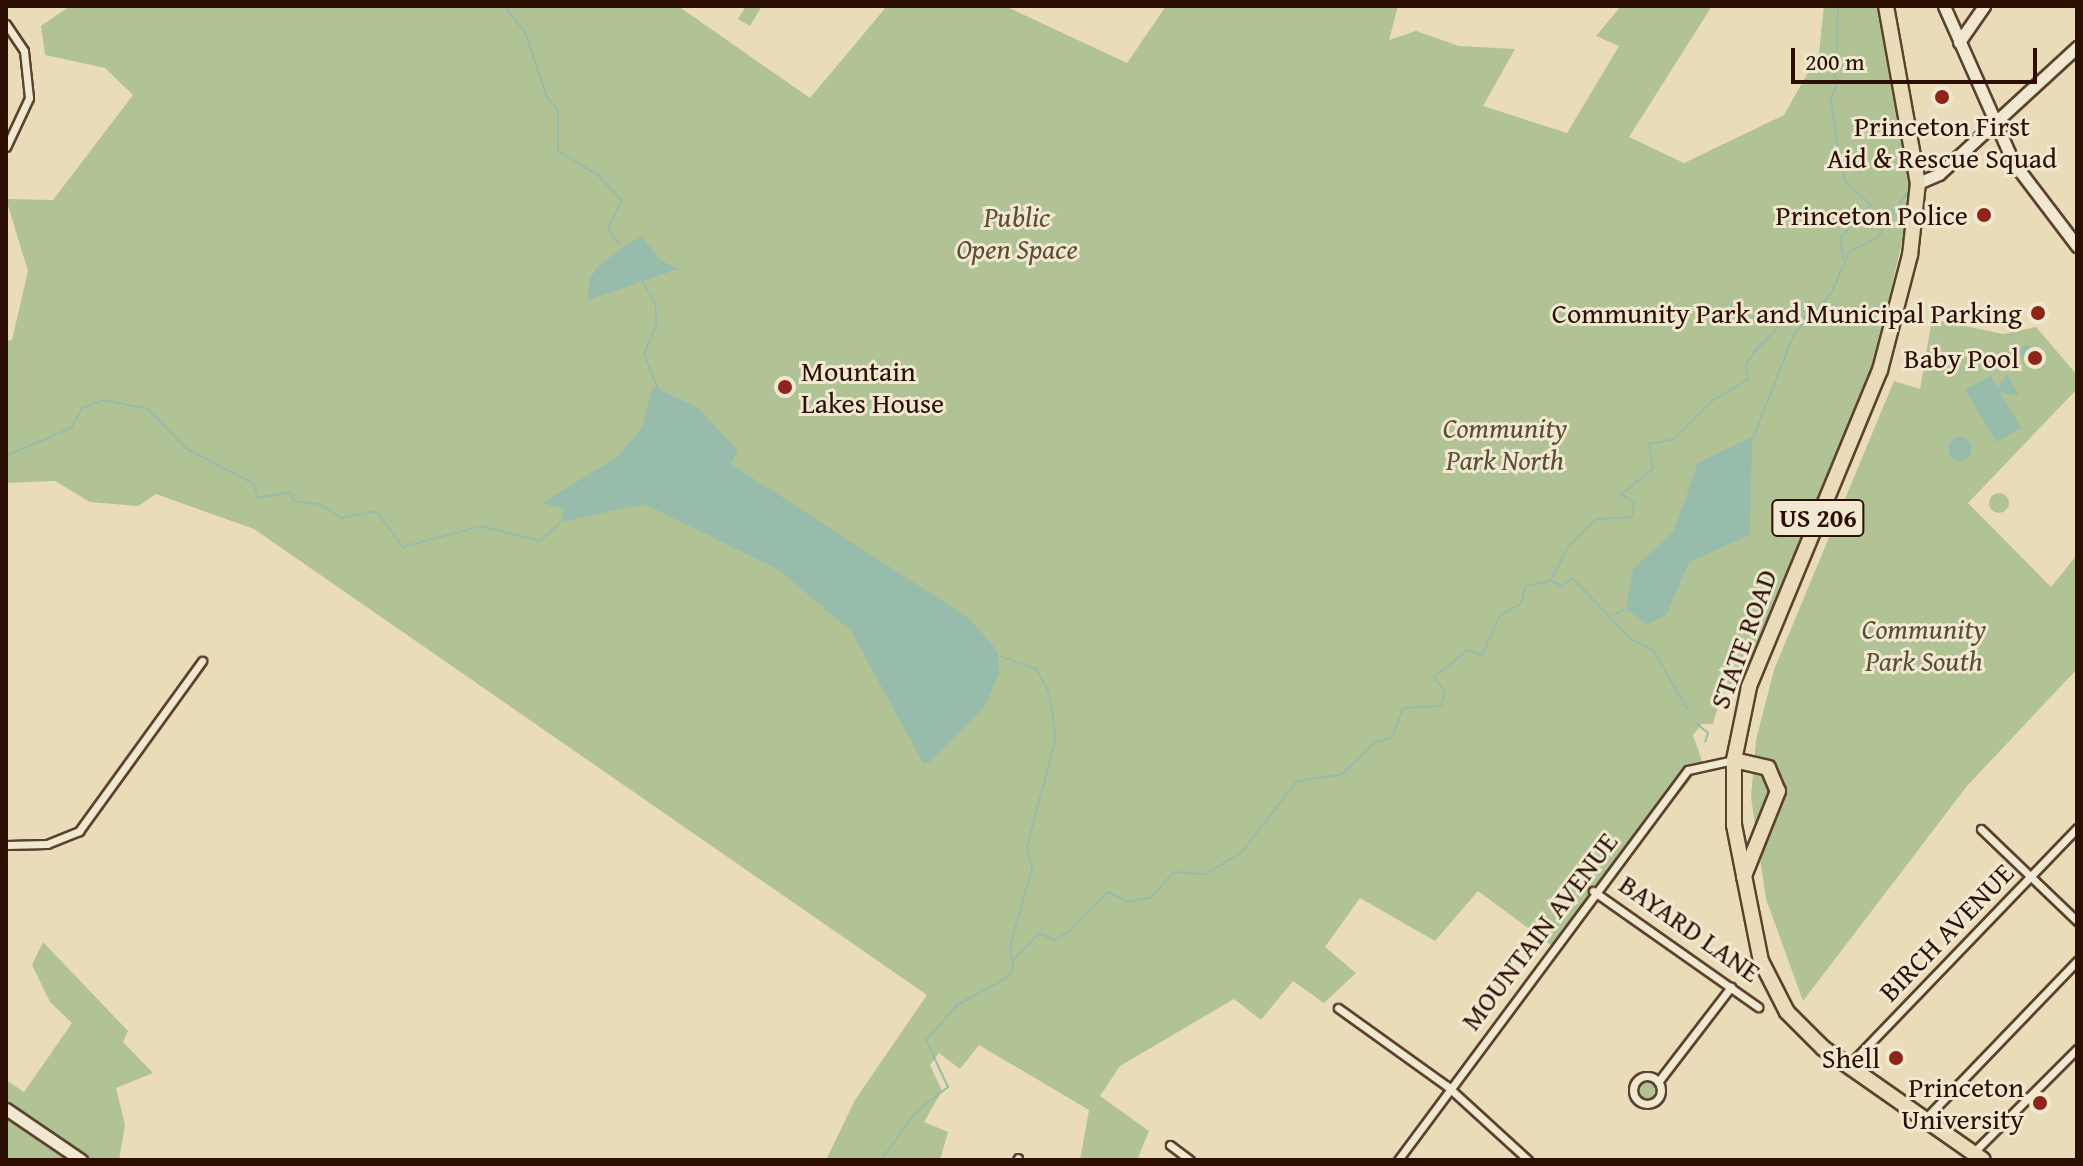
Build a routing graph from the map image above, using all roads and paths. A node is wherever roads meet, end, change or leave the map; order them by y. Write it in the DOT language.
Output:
graph roads {
  1 [pos="1886,6"];
  2 [pos="1944,6"];
  3 [pos="1983,8"];
  4 [pos="6,24"];
  5 [pos="1953,28"];
  6 [pos="1959,42"];
  7 [pos="2077,47"];
  8 [pos="1994,125"];
  9 [pos="6,147"];
  10 [pos="1918,183"];
  11 [pos="2077,246"];
  12 [pos="202,661"];
  13 [pos="1734,760"];
  14 [pos="2077,828"];
  15 [pos="1981,829"];
  16 [pos="6,845"];
  17 [pos="2030,876"];
  18 [pos="1593,891"];
  19 [pos="1745,892"];
  20 [pos="2077,921"];
  21 [pos="2077,961"];
  22 [pos="1731,987"];
  23 [pos="1758,1007"];
  24 [pos="1338,1008"];
  25 [pos="2077,1049"];
  26 [pos="1848,1066"];
  27 [pos="1658,1082"];
  28 [pos="1449,1091"];
  29 [pos="6,1109"];
  30 [pos="1924,1120"];
  31 [pos="1170,1145"];
  32 [pos="1978,1157"];
  33 [pos="81,1160"];
  34 [pos="1190,1160"];
  35 [pos="1398,1160"];
  36 [pos="1528,1160"];
  1 -- 10 [label="highway, STATE ROAD / US 206"];
  2 -- 5 [label="street"];
  3 -- 5 [label="street"];
  3 -- 6 [label="street"];
  4 -- 9 [label="street"];
  5 -- 6 [label="street"];
  6 -- 8 [label="street"];
  7 -- 8 [label="street"];
  8 -- 10 [label="street"];
  8 -- 11 [label="street"];
  10 -- 13 [label="highway, STATE ROAD / US 206"];
  12 -- 16 [label="street"];
  13 -- 18 [label="street, MOUNTAIN AVENUE"];
  13 -- 19 [label="highway, STATE ROAD / US 206"];
  13 -- 19 [label="highway"];
  14 -- 17 [label="street, BIRCH AVENUE"];
  15 -- 17 [label="street"];
  17 -- 20 [label="street"];
  17 -- 26 [label="street, BIRCH AVENUE"];
  18 -- 22 [label="street, BAYARD LANE"];
  18 -- 28 [label="street, MOUNTAIN AVENUE"];
  19 -- 26 [label="highway, STATE ROAD / US 206"];
  21 -- 30 [label="street"];
  22 -- 23 [label="street, BAYARD LANE"];
  22 -- 27 [label="street"];
  24 -- 28 [label="street"];
  25 -- 32 [label="street"];
  26 -- 30 [label="highway, US 206"];
  27 -- 27 [label="street"];
  28 -- 35 [label="street, MOUNTAIN AVENUE"];
  28 -- 36 [label="street"];
  29 -- 33 [label="street"];
  30 -- 32 [label="highway, US 206"];
  31 -- 34 [label="street"];
}
